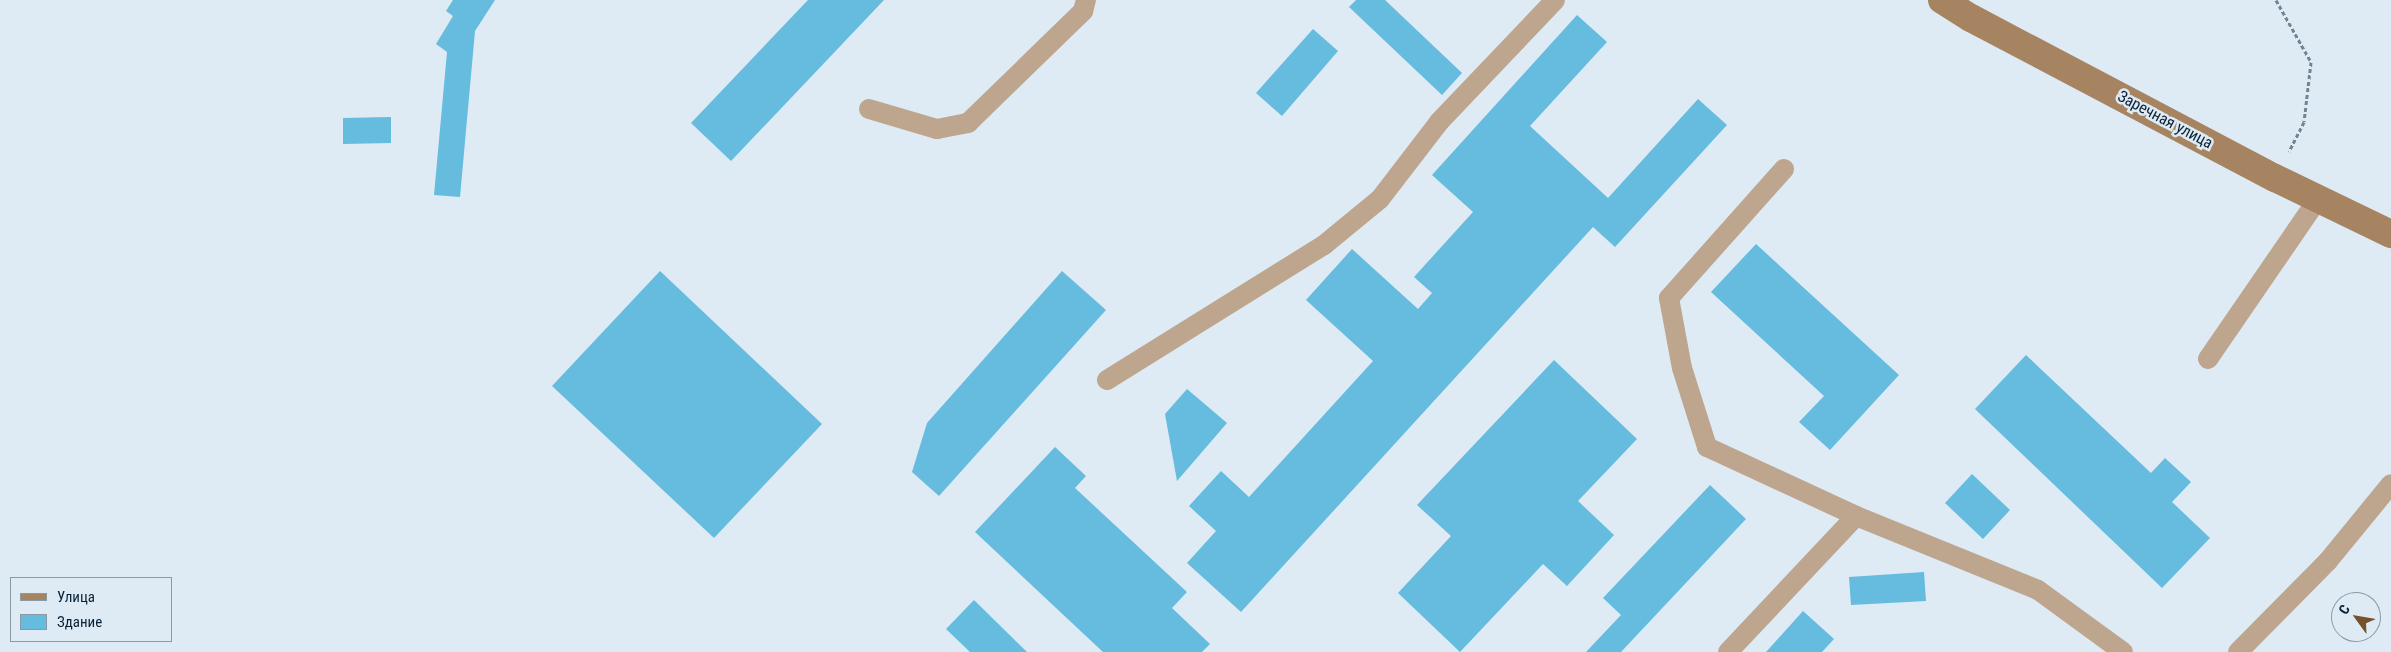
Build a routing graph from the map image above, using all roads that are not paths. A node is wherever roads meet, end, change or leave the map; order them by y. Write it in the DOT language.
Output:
graph roads {
  1 [pos="1086,0"];
  2 [pos="1555,0"];
  3 [pos="1942,0"];
  4 [pos="868,110"];
  5 [pos="1784,169"];
  6 [pos="2318,199"];
  7 [pos="2391,234"];
  8 [pos="2208,359"];
  9 [pos="1106,380"];
  10 [pos="2391,484"];
  11 [pos="1856,516"];
  12 [pos="1728,652"];
  13 [pos="2123,652"];
  14 [pos="2238,652"];
  1 -- 4 [label="lane"];
  2 -- 9 [label="lane"];
  3 -- 6 [label="street, Заречная улица"];
  5 -- 11 [label="lane"];
  6 -- 7 [label="street, Заречная улица"];
  6 -- 8 [label="lane"];
  10 -- 14 [label="lane"];
  11 -- 12 [label="lane"];
  11 -- 13 [label="lane"];
}
